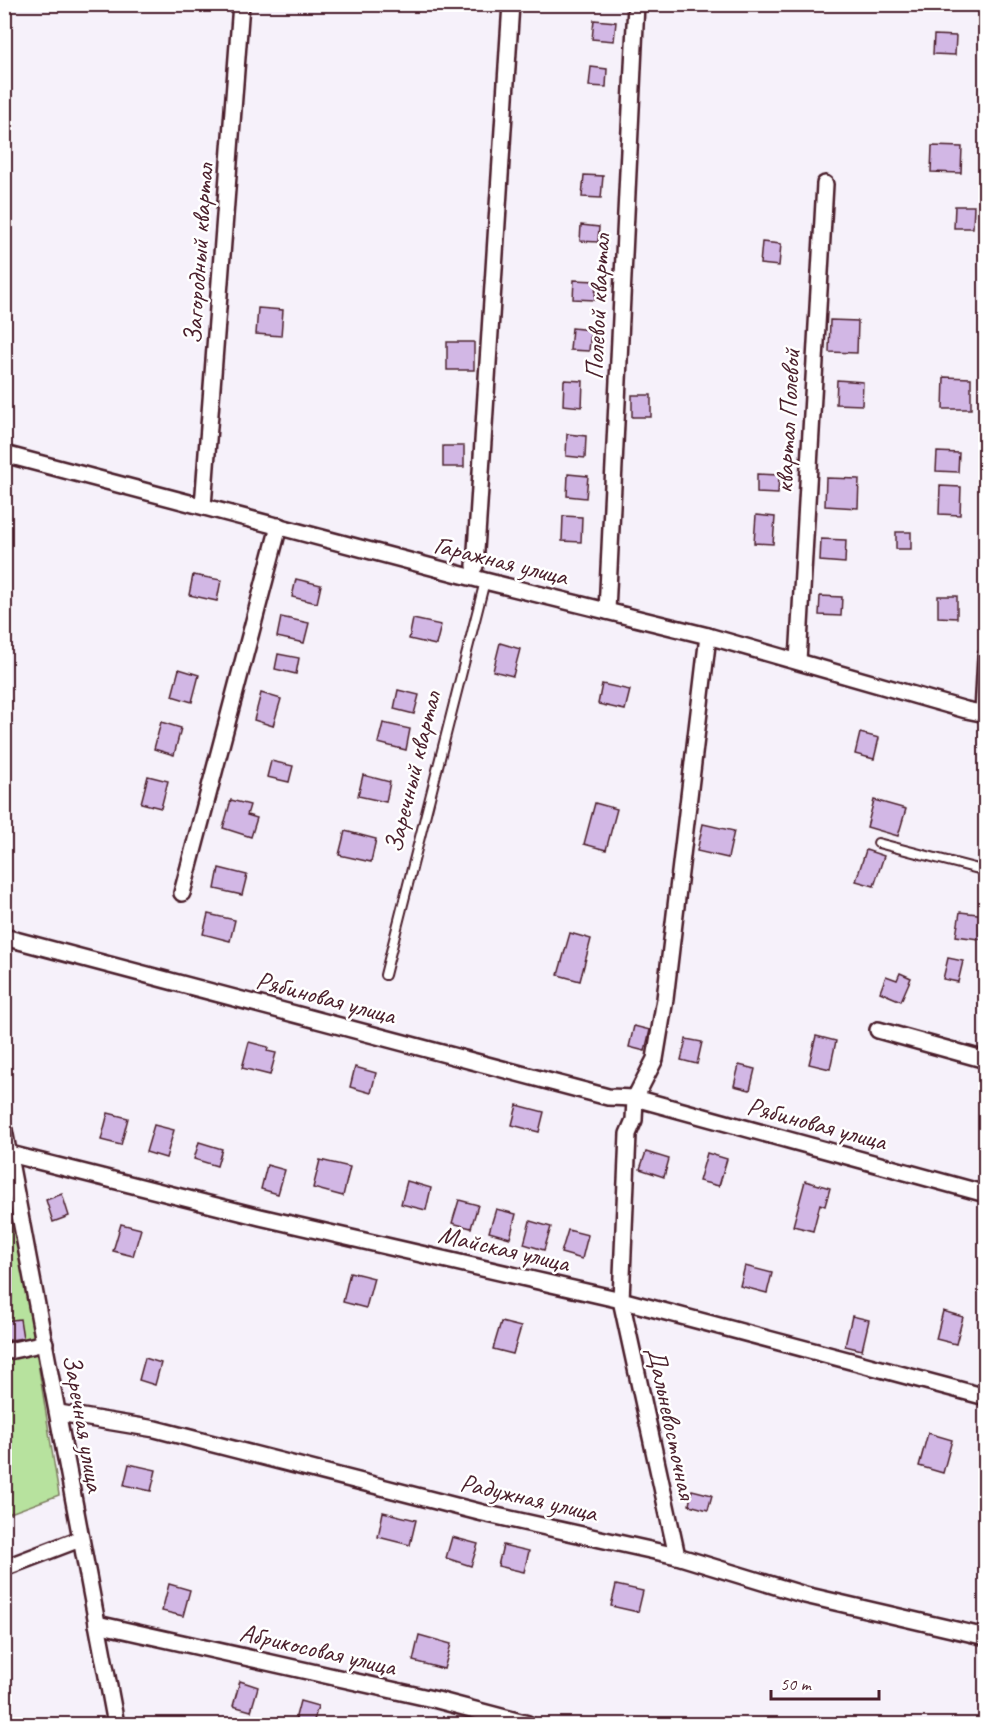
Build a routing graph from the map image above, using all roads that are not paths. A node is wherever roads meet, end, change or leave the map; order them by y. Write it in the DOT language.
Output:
graph roads {
  1 [pos="241,4"];
  2 [pos="511,4"];
  3 [pos="636,4"];
  4 [pos="825,184"];
  5 [pos="4,454"];
  6 [pos="203,506"];
  7 [pos="279,526"];
  8 [pos="475,566"];
  9 [pos="485,581"];
  10 [pos="607,611"];
  11 [pos="708,636"];
  12 [pos="986,656"];
  13 [pos="798,661"];
  14 [pos="984,714"];
  15 [pos="878,843"];
  16 [pos="986,871"];
  17 [pos="182,893"];
  18 [pos="4,937"];
  19 [pos="385,975"];
  20 [pos="878,1030"];
  21 [pos="986,1060"];
  22 [pos="635,1098"];
  23 [pos="4,1130"];
  24 [pos="10,1154"];
  25 [pos="986,1194"];
  26 [pos="621,1300"];
  27 [pos="45,1343"];
  28 [pos="4,1352"];
  29 [pos="986,1397"];
  30 [pos="59,1413"];
  31 [pos="80,1539"];
  32 [pos="677,1556"];
  33 [pos="4,1568"];
  34 [pos="97,1624"];
  35 [pos="986,1637"];
  36 [pos="116,1725"];
  37 [pos="528,1725"];
  1 -- 6 [label="street, Загородный квартал"];
  2 -- 8 [label="street"];
  3 -- 10 [label="street, Полевой квартал"];
  4 -- 13 [label="street, квартал Полевой"];
  5 -- 6 [label="street, Гаражная улица"];
  6 -- 7 [label="street, Гаражная улица"];
  7 -- 9 [label="street, Гаражная улица"];
  7 -- 17 [label="street"];
  9 -- 10 [label="street, Гаражная улица"];
  9 -- 19 [label="lane, Заречный квартал"];
  10 -- 11 [label="street, Гаражная улица"];
  11 -- 13 [label="street, Гаражная улица"];
  11 -- 22 [label="street"];
  12 -- 14 [label="street"];
  13 -- 14 [label="street, Гаражная улица"];
  15 -- 16 [label="lane"];
  18 -- 22 [label="street, Рябиновая улица"];
  20 -- 21 [label="street"];
  22 -- 25 [label="street, Рябиновая улица"];
  22 -- 26 [label="street"];
  23 -- 24 [label="street, Заречная улица"];
  24 -- 26 [label="street, Майская улица"];
  24 -- 27 [label="street, Заречная улица"];
  26 -- 29 [label="street, Майская улица"];
  26 -- 32 [label="street, Дальневосточная"];
  27 -- 28 [label="street"];
  27 -- 30 [label="street, Заречная улица"];
  30 -- 31 [label="street, Заречная улица"];
  30 -- 32 [label="street, Радужная улица"];
  31 -- 33 [label="street"];
  31 -- 34 [label="street, Заречная улица"];
  32 -- 35 [label="street, Радужная улица"];
  34 -- 36 [label="street, Заречная улица"];
  34 -- 37 [label="street, Абрикосовая улица"];
}
